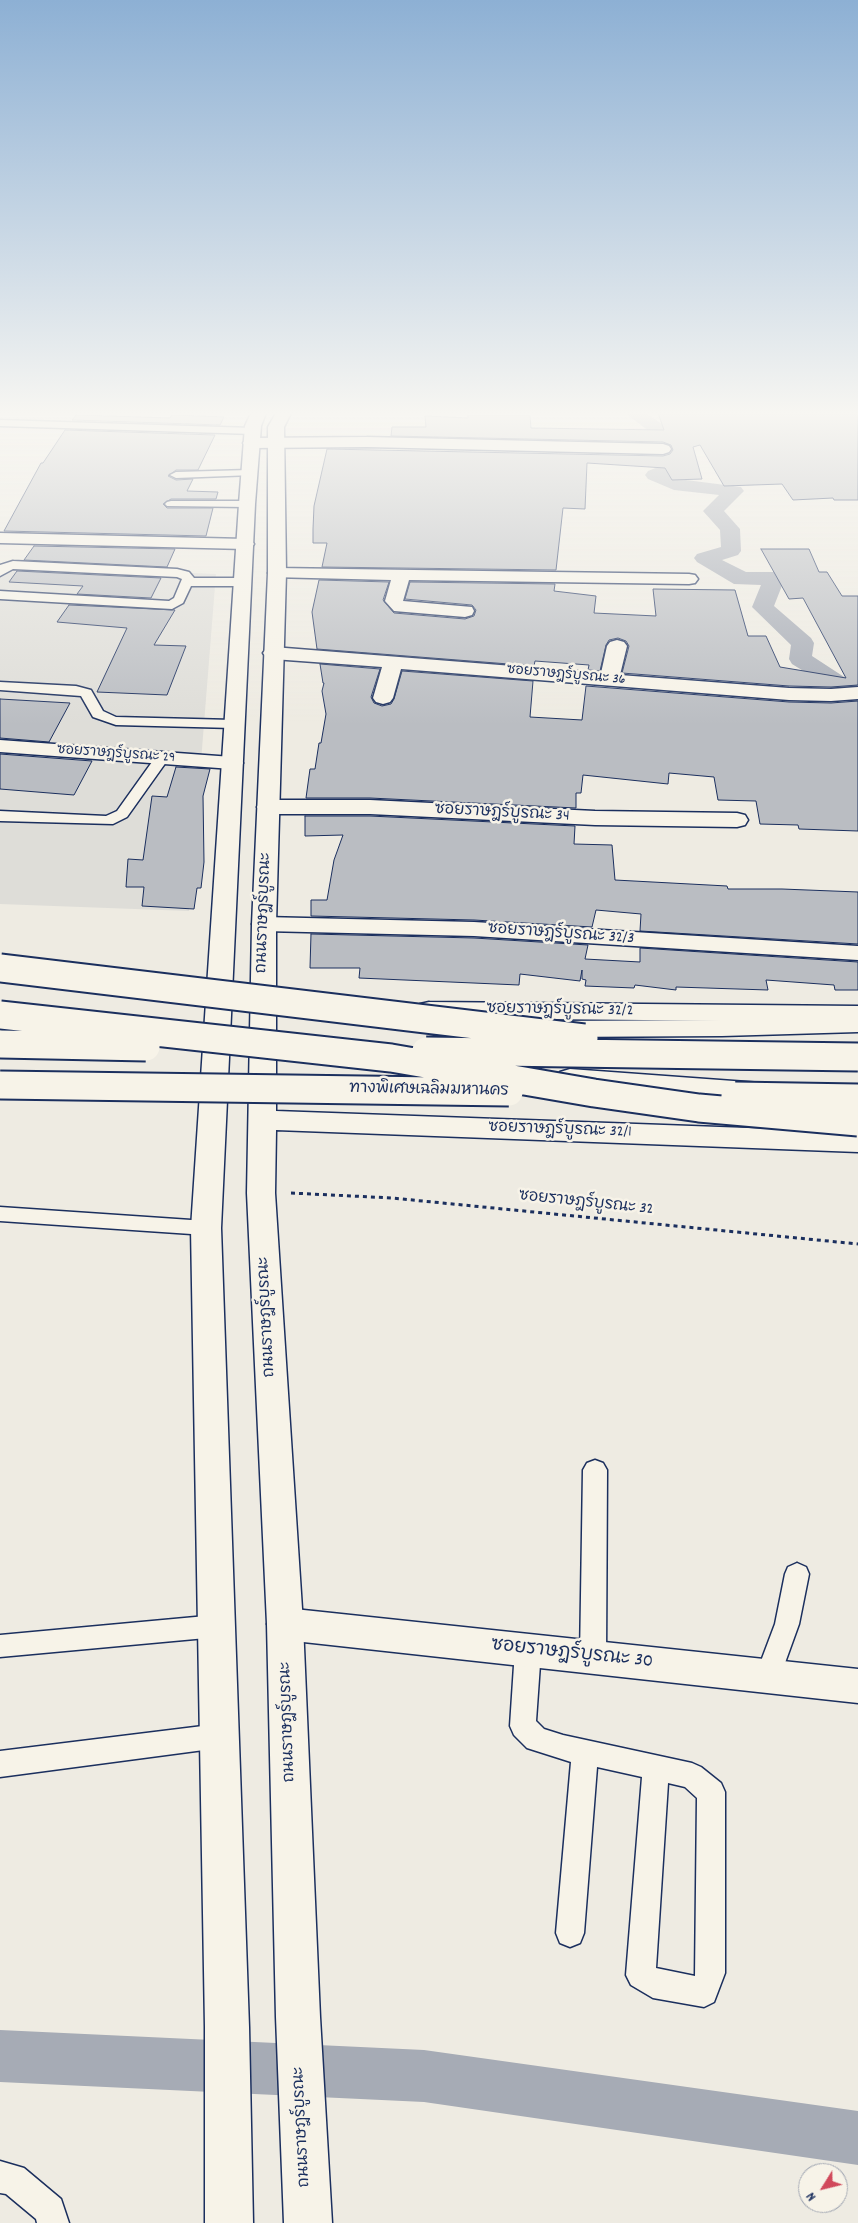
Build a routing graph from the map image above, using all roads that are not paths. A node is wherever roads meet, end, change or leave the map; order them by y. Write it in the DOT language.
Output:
graph roads {
  1 [pos="246,517"];
  2 [pos="272,517"];
  3 [pos="0,538"];
  4 [pos="245,544"];
  5 [pos="0,572"];
  6 [pos="276,573"];
  7 [pos="402,575"];
  8 [pos="689,579"];
  9 [pos="188,582"];
  10 [pos="242,582"];
  11 [pos="0,595"];
  12 [pos="465,611"];
  13 [pos="617,646"];
  14 [pos="273,653"];
  15 [pos="393,662"];
  16 [pos="609,680"];
  17 [pos="0,686"];
  18 [pos="853,694"];
  19 [pos="383,698"];
  20 [pos="233,724"];
  21 [pos="0,746"];
  22 [pos="162,758"];
  23 [pos="232,763"];
  24 [pos="268,807"];
  25 [pos="0,816"];
  26 [pos="737,820"];
  27 [pos="264,924"];
  28 [pos="858,953"];
  29 [pos="0,968"];
  30 [pos="263,1009"];
  31 [pos="858,1014"];
  32 [pos="0,1015"];
  33 [pos="858,1024"];
  34 [pos="509,1028"];
  35 [pos="0,1044"];
  36 [pos="391,1058"];
  37 [pos="852,1058"];
  38 [pos="0,1085"];
  39 [pos="855,1097"];
  40 [pos="262,1120"];
  41 [pos="858,1122"];
  42 [pos="858,1142"];
  43 [pos="0,1214"];
  44 [pos="206,1228"];
  45 [pos="595,1470"];
  46 [pos="797,1574"];
  47 [pos="285,1624"];
  48 [pos="217,1626"];
  49 [pos="0,1646"];
  50 [pos="528,1650"];
  51 [pos="593,1658"];
  52 [pos="768,1677"];
  53 [pos="858,1686"];
  54 [pos="219,1736"];
  55 [pos="584,1752"];
  56 [pos="0,1764"];
  57 [pos="656,1768"];
  58 [pos="570,1933"];
  59 [pos="0,2177"];
  60 [pos="53,2223"];
  61 [pos="229,2223"];
  62 [pos="308,2223"];
  1 -- 4 [label="main road"];
  2 -- 6 [label="main road, ถนนราษฎร์บูรณะ"];
  3 -- 4 [label="main road"];
  4 -- 10 [label="main road"];
  5 -- 9 [label="lane"];
  6 -- 7 [label="main road"];
  6 -- 14 [label="main road, ถนนราษฎร์บูรณะ"];
  7 -- 8 [label="main road"];
  7 -- 12 [label="main road"];
  9 -- 10 [label="lane"];
  9 -- 11 [label="lane"];
  10 -- 20 [label="main road"];
  13 -- 16 [label="main road"];
  14 -- 15 [label="main road, ซอยราษฎร์บูรณะ 36"];
  14 -- 24 [label="main road, ถนนราษฎร์บูรณะ"];
  15 -- 16 [label="main road, ซอยราษฎร์บูรณะ 36"];
  15 -- 19 [label="main road"];
  16 -- 18 [label="main road, ซอยราษฎร์บูรณะ 36"];
  17 -- 20 [label="lane"];
  20 -- 23 [label="main road"];
  21 -- 22 [label="main road, ซอยราษฎร์บูรณะ 29"];
  22 -- 23 [label="main road, ซอยราษฎร์บูรณะ 29"];
  22 -- 25 [label="lane"];
  23 -- 44 [label="main road"];
  24 -- 26 [label="main road, ซอยราษฎร์บูรณะ 34"];
  24 -- 27 [label="main road, ถนนราษฎร์บูรณะ"];
  27 -- 28 [label="main road, ซอยราษฎร์บูรณะ 32/3"];
  27 -- 30 [label="main road, ถนนราษฎร์บูรณะ"];
  29 -- 34 [label="main road, bridge"];
  30 -- 31 [label="main road, ซอยราษฎร์บูรณะ 32/2"];
  30 -- 40 [label="main road, ถนนราษฎร์บูรณะ"];
  32 -- 36 [label="main road, bridge"];
  33 -- 34 [label="main road, bridge"];
  34 -- 37 [label="main road, bridge"];
  35 -- 37 [label="main road, bridge"];
  36 -- 39 [label="main road, bridge"];
  36 -- 41 [label="main road, bridge"];
  38 -- 39 [label="main road, ทางพิเศษเฉลิมมหานคร, bridge"];
  40 -- 42 [label="main road, ซอยราษฎร์บูรณะ 32/1"];
  40 -- 47 [label="main road, ถนนราษฎร์บูรณะ"];
  43 -- 44 [label="lane"];
  44 -- 48 [label="main road"];
  45 -- 51 [label="lane"];
  46 -- 52 [label="lane"];
  47 -- 50 [label="main road, ซอยราษฎร์บูรณะ 30"];
  47 -- 62 [label="main road, ถนนราษฎร์บูรณะ"];
  48 -- 49 [label="lane"];
  48 -- 54 [label="main road"];
  50 -- 51 [label="main road, ซอยราษฎร์บูรณะ 30"];
  50 -- 55 [label="lane"];
  51 -- 52 [label="main road, ซอยราษฎร์บูรณะ 30"];
  52 -- 53 [label="main road, ซอยราษฎร์บูรณะ 30"];
  54 -- 56 [label="lane"];
  54 -- 61 [label="main road"];
  55 -- 57 [label="lane"];
  55 -- 58 [label="lane"];
  57 -- 57 [label="lane"];
  59 -- 60 [label="lane"];
}
